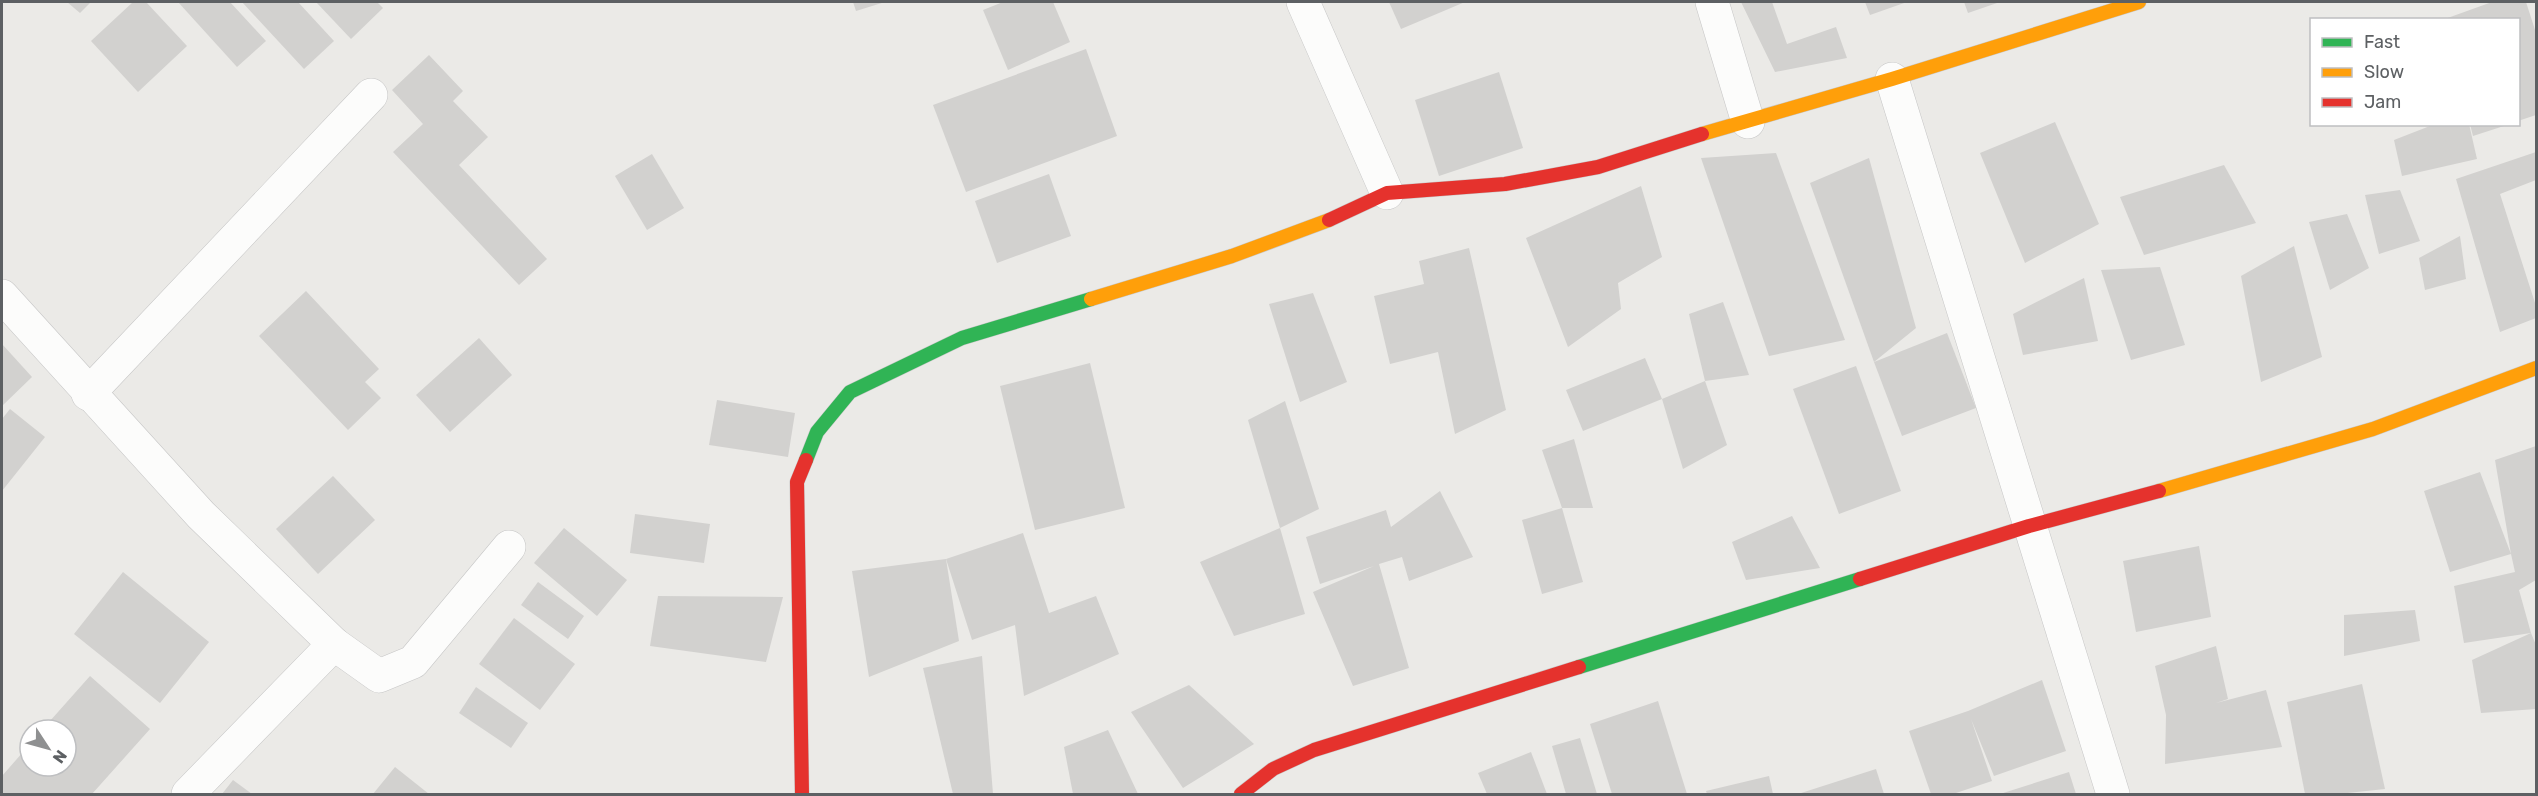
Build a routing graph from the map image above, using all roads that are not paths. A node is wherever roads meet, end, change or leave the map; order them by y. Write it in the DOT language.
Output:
graph roads {
  1 [pos="1303,2"];
  2 [pos="1712,2"];
  3 [pos="2139,2"];
  4 [pos="1892,79"];
  5 [pos="371,95"];
  6 [pos="1748,122"];
  7 [pos="1387,193"];
  8 [pos="2,296"];
  9 [pos="2536,368"];
  10 [pos="88,394"];
  11 [pos="2029,526"];
  12 [pos="509,548"];
  13 [pos="334,644"];
  14 [pos="188,795"];
  15 [pos="802,795"];
  16 [pos="1241,795"];
  17 [pos="2113,795"];
  1 -- 7 [label="street"];
  2 -- 6 [label="street"];
  3 -- 4 [label="street"];
  4 -- 6 [label="street"];
  4 -- 11 [label="street"];
  5 -- 10 [label="street"];
  6 -- 7 [label="street"];
  7 -- 15 [label="street"];
  8 -- 10 [label="street"];
  9 -- 11 [label="street"];
  10 -- 13 [label="street"];
  11 -- 16 [label="street"];
  11 -- 17 [label="street"];
  12 -- 13 [label="street"];
  13 -- 14 [label="street"];
}
